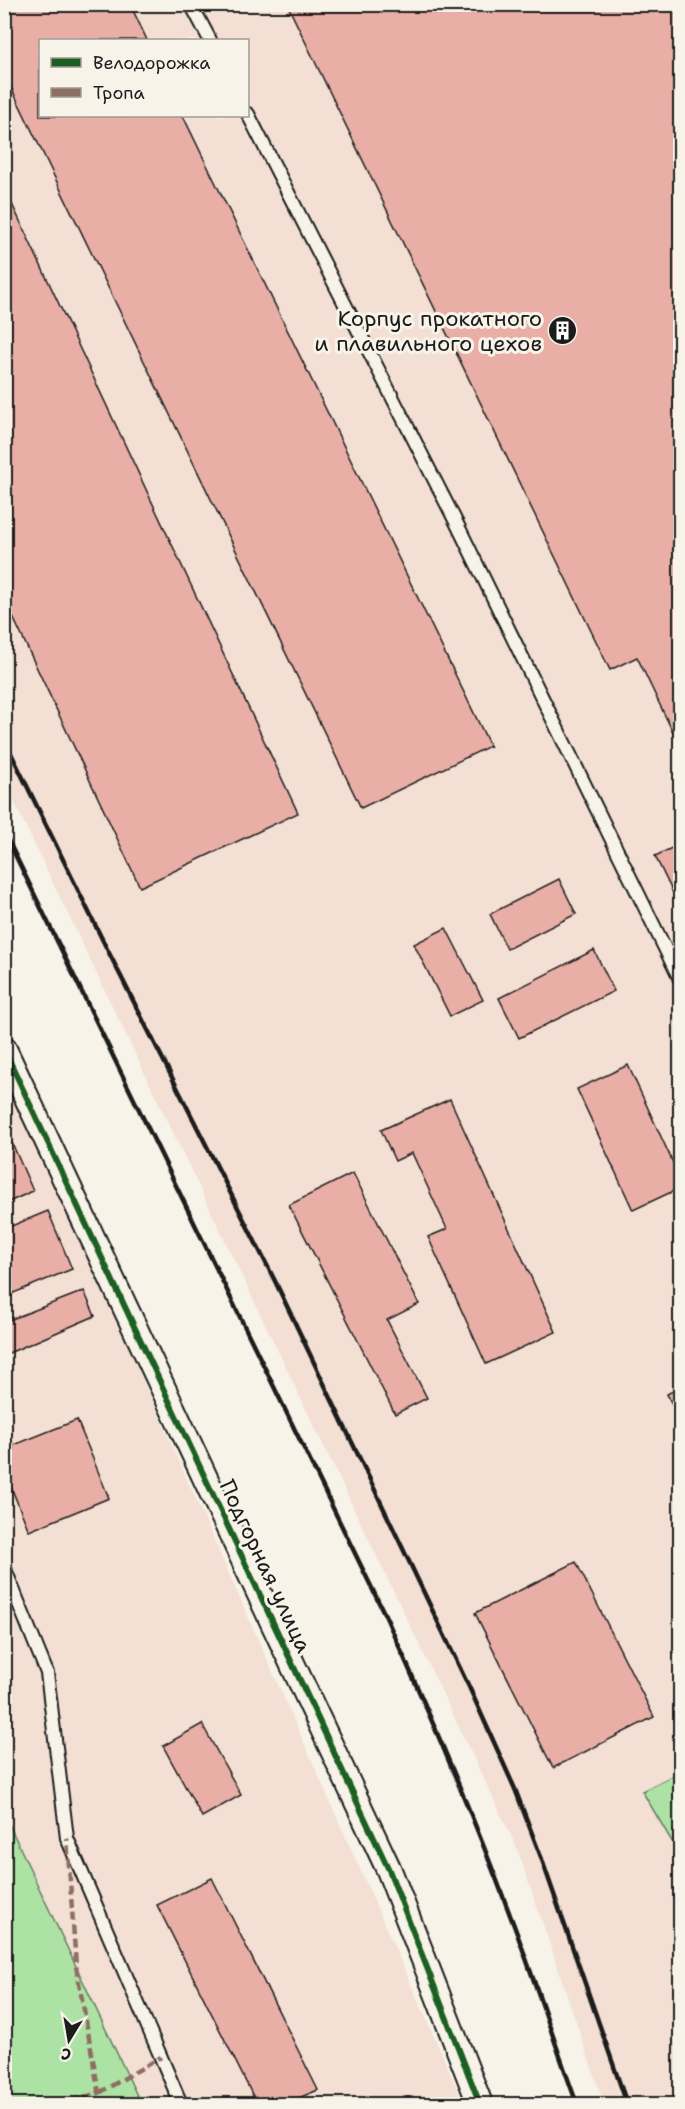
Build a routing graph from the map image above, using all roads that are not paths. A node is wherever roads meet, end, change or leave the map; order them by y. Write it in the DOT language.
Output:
graph roads {
  1 [pos="191,4"];
  2 [pos="209,39"];
  3 [pos="249,116"];
  4 [pos="681,979"];
  5 [pos="4,1049"];
  6 [pos="4,1567"];
  7 [pos="181,2104"];
  8 [pos="480,2104"];
  1 -- 2 [label="lane"];
  3 -- 4 [label="lane"];
  5 -- 8 [label="street, Подгорная улица"];
  6 -- 7 [label="lane"];
}
